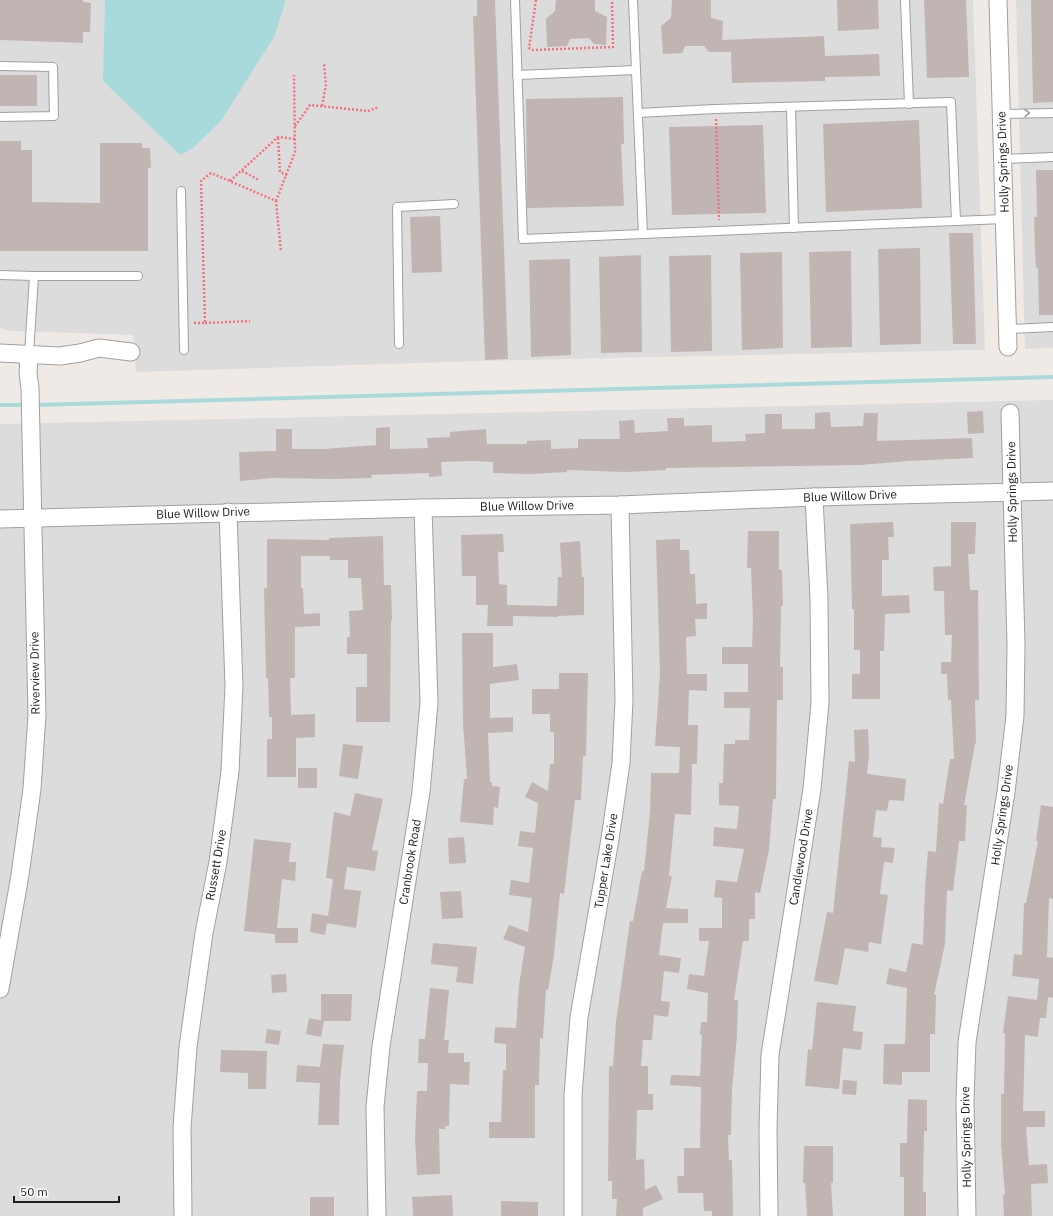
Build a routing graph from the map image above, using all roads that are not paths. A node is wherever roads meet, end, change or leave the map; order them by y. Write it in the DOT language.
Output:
graph roads {
  1 [pos="514,0"];
  2 [pos="633,0"];
  3 [pos="905,0"];
  4 [pos="998,0"];
  5 [pos="0,66"];
  6 [pos="636,70"];
  7 [pos="517,75"];
  8 [pos="909,104"];
  9 [pos="791,108"];
  10 [pos="638,112"];
  11 [pos="1053,113"];
  12 [pos="1002,114"];
  13 [pos="0,117"];
  14 [pos="1053,157"];
  15 [pos="1002,159"];
  16 [pos="181,191"];
  17 [pos="454,204"];
  18 [pos="1004,219"];
  19 [pos="956,222"];
  20 [pos="794,228"];
  21 [pos="643,234"];
  22 [pos="0,275"];
  23 [pos="34,276"];
  24 [pos="138,276"];
  25 [pos="1053,327"];
  26 [pos="1008,329"];
  27 [pos="399,344"];
  28 [pos="1008,347"];
  29 [pos="184,350"];
  30 [pos="131,352"];
  31 [pos="0,353"];
  32 [pos="29,354"];
  33 [pos="1010,413"];
  34 [pos="1053,491"];
  35 [pos="1011,492"];
  36 [pos="814,497"];
  37 [pos="620,505"];
  38 [pos="423,508"];
  39 [pos="228,512"];
  40 [pos="32,518"];
  41 [pos="0,519"];
  42 [pos="0,989"];
  43 [pos="183,1216"];
  44 [pos="377,1216"];
  45 [pos="572,1216"];
  46 [pos="769,1216"];
  47 [pos="967,1216"];
  1 -- 7 [label="lane"];
  2 -- 6 [label="lane"];
  3 -- 8 [label="lane"];
  4 -- 12 [label="street, Holly Springs Drive"];
  5 -- 13 [label="lane"];
  6 -- 7 [label="lane"];
  6 -- 10 [label="lane"];
  7 -- 21 [label="lane"];
  8 -- 9 [label="lane"];
  8 -- 19 [label="lane"];
  9 -- 10 [label="lane"];
  9 -- 20 [label="lane"];
  10 -- 21 [label="lane"];
  12 -- 11 [label="lane, one-way"];
  12 -- 15 [label="street, Holly Springs Drive"];
  14 -- 15 [label="lane"];
  15 -- 18 [label="street, Holly Springs Drive"];
  16 -- 29 [label="lane"];
  17 -- 27 [label="lane"];
  18 -- 19 [label="lane"];
  18 -- 26 [label="street, Holly Springs Drive"];
  19 -- 20 [label="lane"];
  20 -- 21 [label="lane"];
  22 -- 23 [label="lane"];
  23 -- 24 [label="lane"];
  23 -- 32 [label="lane"];
  25 -- 26 [label="lane"];
  26 -- 28 [label="street, Holly Springs Drive"];
  30 -- 32 [label="street"];
  31 -- 32 [label="street"];
  32 -- 40 [label="street, Riverview Drive"];
  33 -- 35 [label="street, Holly Springs Drive"];
  34 -- 35 [label="street, Blue Willow Drive"];
  35 -- 36 [label="street, Blue Willow Drive"];
  35 -- 47 [label="street, Holly Springs Drive"];
  36 -- 37 [label="street, Blue Willow Drive"];
  36 -- 46 [label="street, Candlewood Drive"];
  37 -- 38 [label="street, Blue Willow Drive"];
  37 -- 45 [label="street, Tupper Lake Drive"];
  38 -- 39 [label="street, Blue Willow Drive"];
  38 -- 44 [label="street, Cranbrook Road"];
  39 -- 40 [label="street, Blue Willow Drive"];
  39 -- 43 [label="street, Russett Drive"];
  40 -- 41 [label="street, Blue Willow Drive"];
  40 -- 42 [label="street, Riverview Drive"];
}
